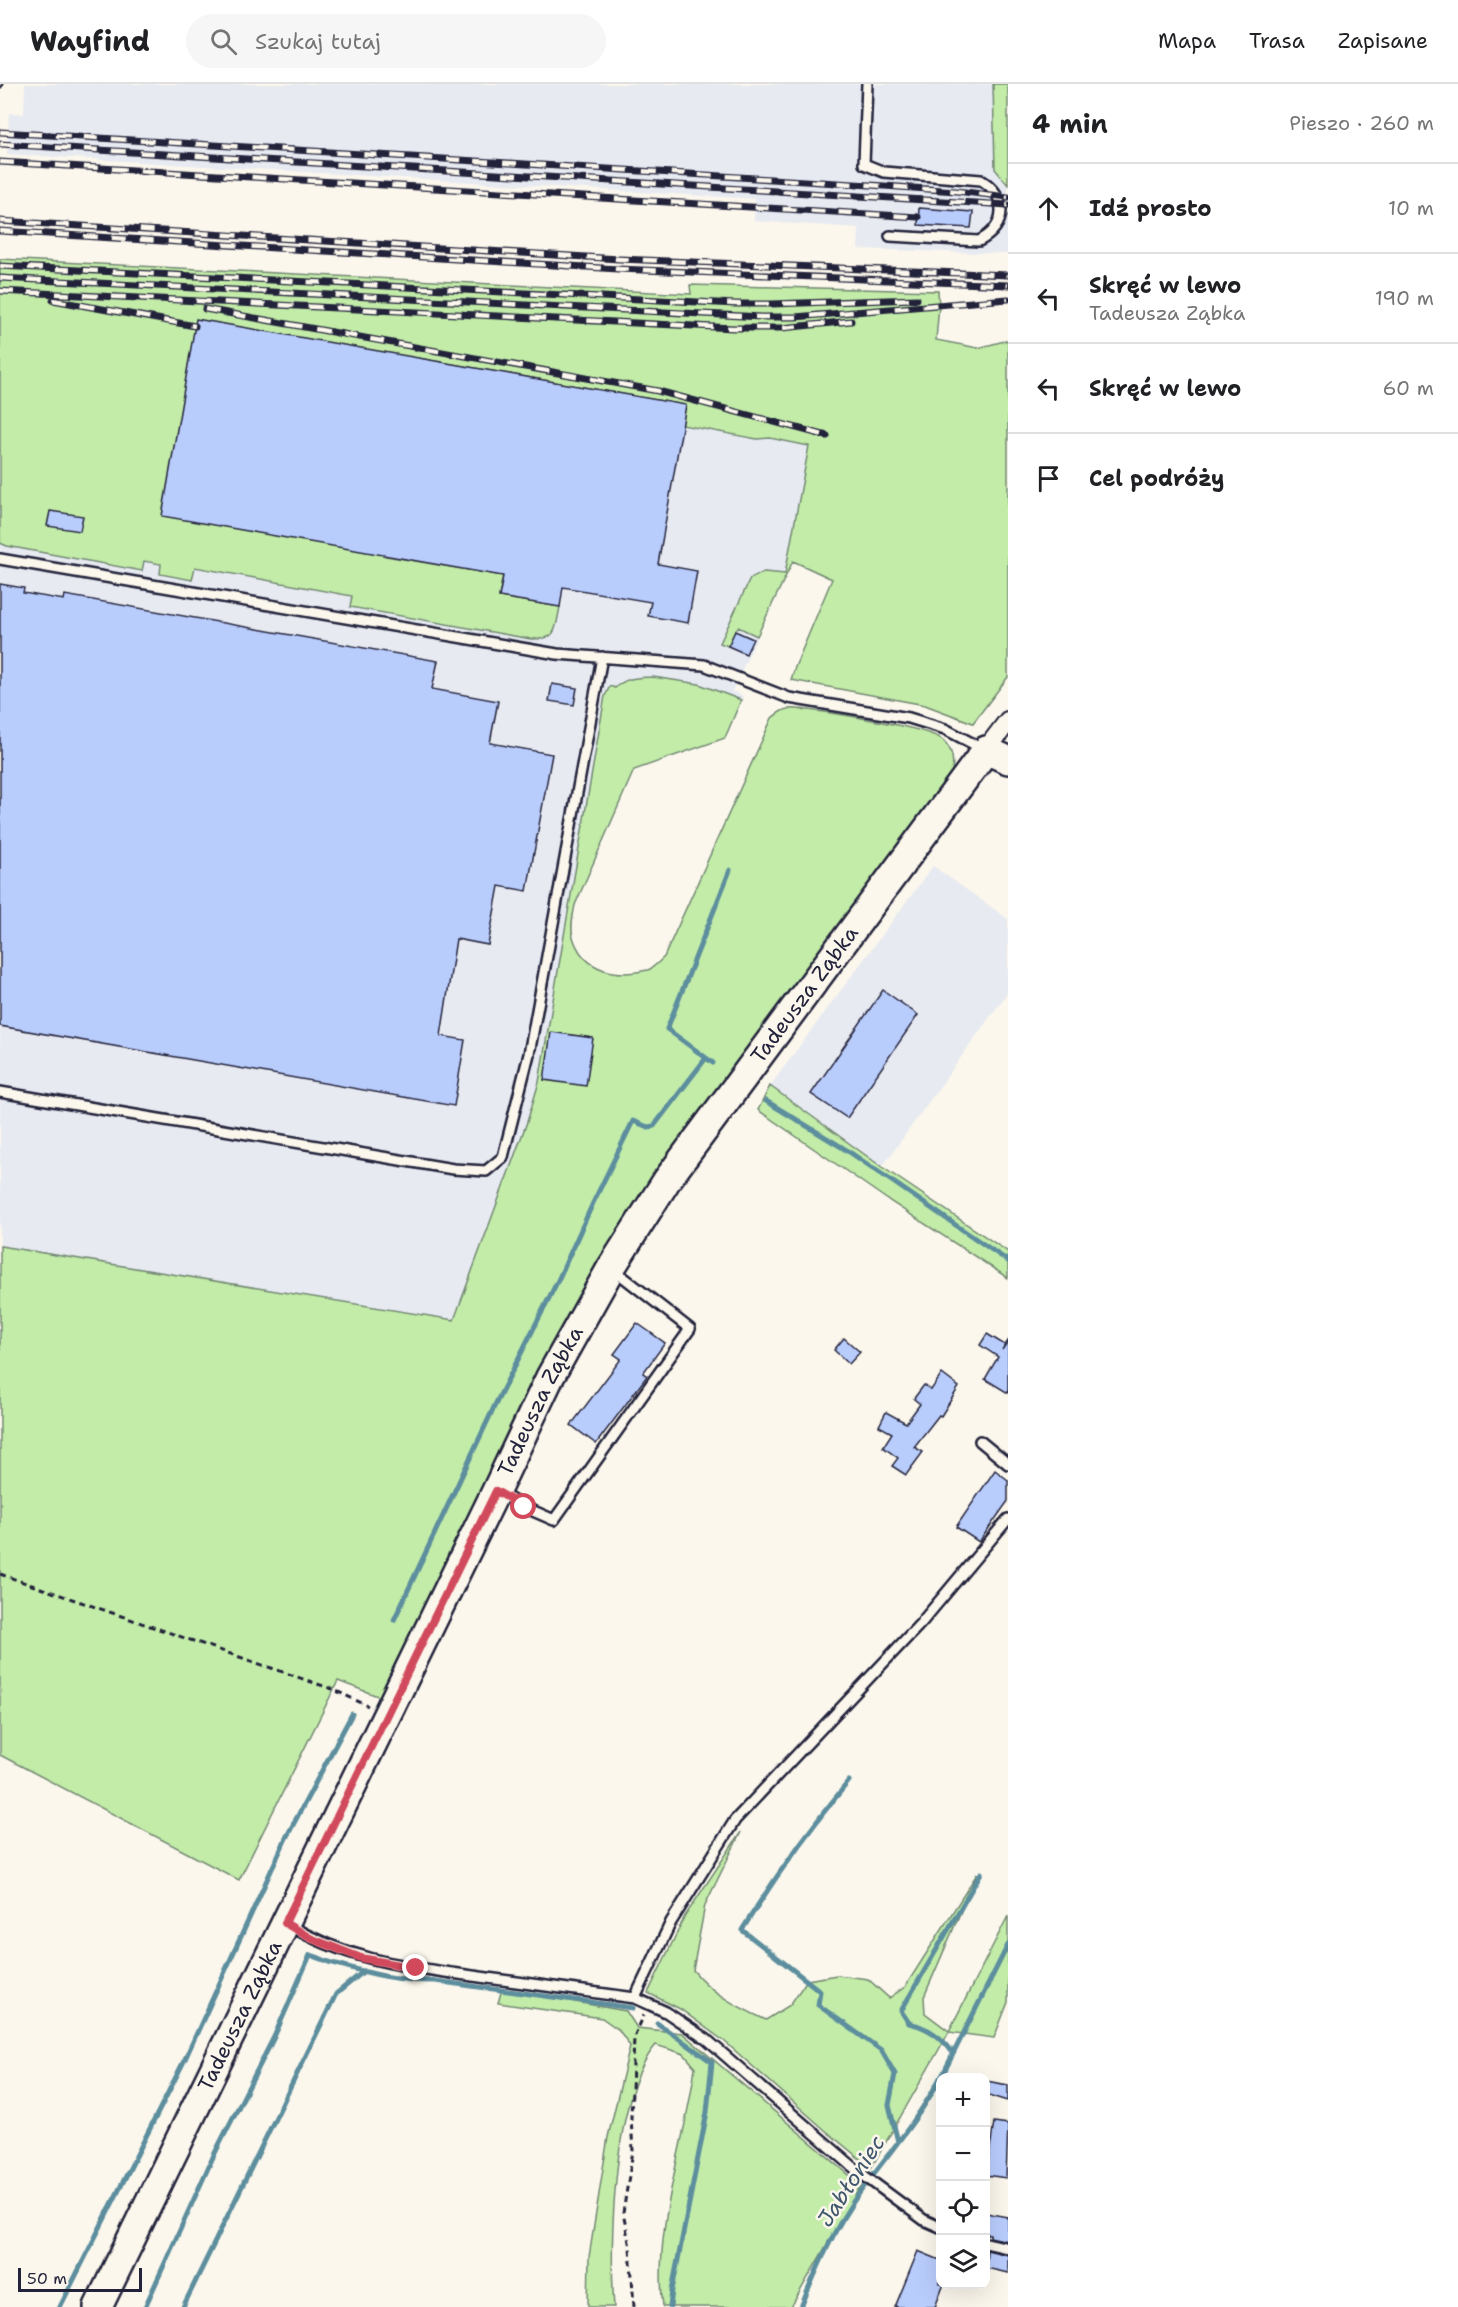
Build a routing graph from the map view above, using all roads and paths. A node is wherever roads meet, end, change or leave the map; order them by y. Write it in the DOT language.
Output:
graph roads {
  1 [pos="3,84"];
  2 [pos="867,84"];
  3 [pos="0,88"];
  4 [pos="890,236"];
  5 [pos="0,559"];
  6 [pos="602,657"];
  7 [pos="1008,721"];
  8 [pos="997,755"];
  9 [pos="0,1092"];
  10 [pos="611,1268"];
  11 [pos="980,1441"];
  12 [pos="1008,1464"];
  13 [pos="496,1491"];
  14 [pos="1008,1519"];
  15 [pos="0,1574"];
  16 [pos="368,1706"];
  17 [pos="285,1923"];
  18 [pos="635,1998"];
  19 [pos="649,2005"];
  20 [pos="936,2225"];
  21 [pos="990,2244"];
  22 [pos="1008,2248"];
  23 [pos="98,2307"];
  24 [pos="634,2307"];
  1 -- 3 [label="path"];
  2 -- 4 [label="lane"];
  5 -- 6 [label="lane"];
  6 -- 8 [label="lane"];
  6 -- 9 [label="lane"];
  7 -- 8 [label="street, Tadeusza Ząbka"];
  8 -- 10 [label="street, Tadeusza Ząbka"];
  10 -- 13 [label="street, Tadeusza Ząbka"];
  10 -- 13 [label="lane"];
  11 -- 12 [label="lane"];
  13 -- 17 [label="street, Tadeusza Ząbka"];
  14 -- 18 [label="lane"];
  15 -- 16 [label="path"];
  17 -- 18 [label="lane"];
  17 -- 23 [label="street, Tadeusza Ząbka"];
  18 -- 19 [label="lane"];
  19 -- 20 [label="lane"];
  19 -- 24 [label="path"];
  21 -- 22 [label="lane"];
}
